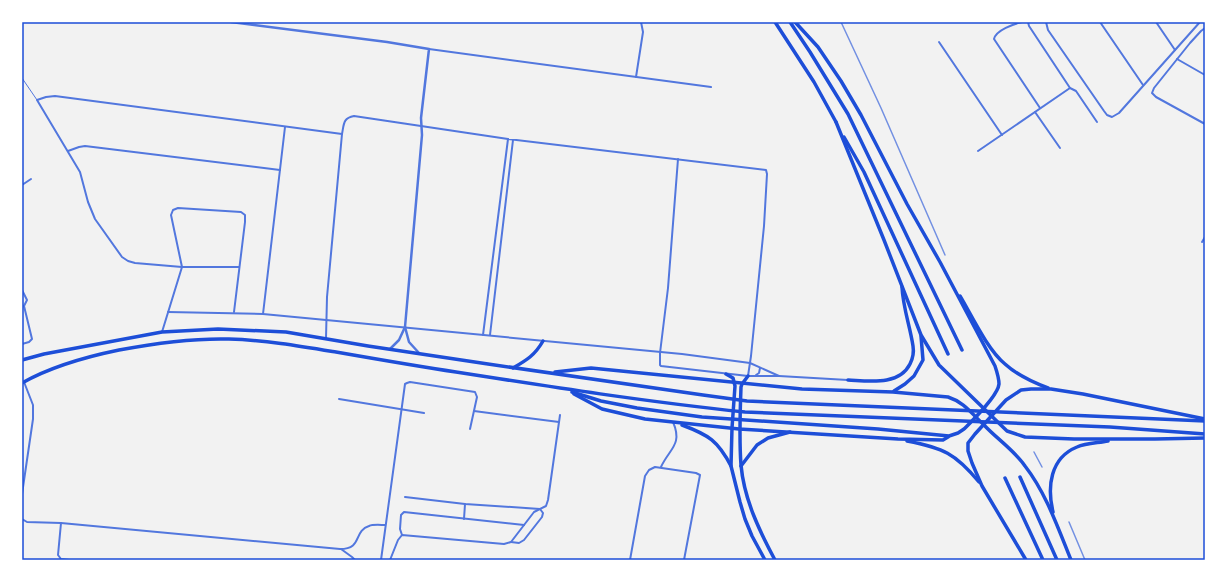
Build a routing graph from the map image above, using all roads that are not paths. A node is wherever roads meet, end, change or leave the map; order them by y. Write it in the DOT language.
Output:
graph roads {
  1 [pos="231,22"];
  2 [pos="640,22"];
  3 [pos="775,22"];
  4 [pos="790,22"];
  5 [pos="795,22"];
  6 [pos="1022,22"];
  7 [pos="1028,22"];
  8 [pos="1046,22"];
  9 [pos="1100,22"];
  10 [pos="1156,22"];
  11 [pos="1200,22"];
  12 [pos="1205,28"];
  13 [pos="939,42"];
  14 [pos="429,49"];
  15 [pos="1175,50"];
  16 [pos="1177,60"];
  17 [pos="1205,75"];
  18 [pos="636,77"];
  19 [pos="22,78"];
  20 [pos="1143,85"];
  21 [pos="711,87"];
  22 [pos="1070,88"];
  23 [pos="37,100"];
  24 [pos="1040,108"];
  25 [pos="1035,112"];
  26 [pos="836,122"];
  27 [pos="1097,122"];
  28 [pos="1205,124"];
  29 [pos="421,126"];
  30 [pos="284,127"];
  31 [pos="342,134"];
  32 [pos="1002,135"];
  33 [pos="508,140"];
  34 [pos="513,140"];
  35 [pos="1060,148"];
  36 [pos="68,151"];
  37 [pos="978,151"];
  38 [pos="678,159"];
  39 [pos="280,170"];
  40 [pos="31,179"];
  41 [pos="22,185"];
  42 [pos="1205,237"];
  43 [pos="1202,242"];
  44 [pos="940,262"];
  45 [pos="182,267"];
  46 [pos="240,267"];
  47 [pos="902,285"];
  48 [pos="22,290"];
  49 [pos="168,312"];
  50 [pos="234,312"];
  51 [pos="263,314"];
  52 [pos="326,321"];
  53 [pos="405,327"];
  54 [pos="162,332"];
  55 [pos="483,334"];
  56 [pos="490,335"];
  57 [pos="921,335"];
  58 [pos="326,338"];
  59 [pos="543,341"];
  60 [pos="22,344"];
  61 [pos="390,349"];
  62 [pos="962,350"];
  63 [pos="418,353"];
  64 [pos="660,353"];
  65 [pos="948,354"];
  66 [pos="22,360"];
  67 [pos="750,363"];
  68 [pos="760,367"];
  69 [pos="513,368"];
  70 [pos="550,373"];
  71 [pos="726,374"];
  72 [pos="748,376"];
  73 [pos="755,376"];
  74 [pos="778,376"];
  75 [pos="848,380"];
  76 [pos="23,383"];
  77 [pos="1051,388"];
  78 [pos="564,389"];
  79 [pos="893,392"];
  80 [pos="339,399"];
  81 [pos="983,408"];
  82 [pos="401,410"];
  83 [pos="474,411"];
  84 [pos="424,413"];
  85 [pos="560,415"];
  86 [pos="991,416"];
  87 [pos="976,417"];
  88 [pos="1205,420"];
  89 [pos="559,422"];
  90 [pos="673,422"];
  91 [pos="678,423"];
  92 [pos="984,425"];
  93 [pos="732,428"];
  94 [pos="470,429"];
  95 [pos="739,429"];
  96 [pos="793,432"];
  97 [pos="1205,434"];
  98 [pos="949,436"];
  99 [pos="1205,438"];
  100 [pos="898,439"];
  101 [pos="1117,439"];
  102 [pos="732,466"];
  103 [pos="741,466"];
  104 [pos="661,467"];
  105 [pos="1020,477"];
  106 [pos="1005,478"];
  107 [pos="982,486"];
  108 [pos="22,494"];
  109 [pos="405,497"];
  110 [pos="465,504"];
  111 [pos="540,509"];
  112 [pos="22,519"];
  113 [pos="464,519"];
  114 [pos="1054,519"];
  115 [pos="61,522"];
  116 [pos="385,525"];
  117 [pos="524,525"];
  118 [pos="402,535"];
  119 [pos="511,542"];
  120 [pos="340,549"];
  121 [pos="68,560"];
  122 [pos="355,560"];
  123 [pos="381,560"];
  124 [pos="390,560"];
  125 [pos="630,560"];
  126 [pos="684,560"];
  127 [pos="765,560"];
  128 [pos="775,560"];
  129 [pos="1026,560"];
  130 [pos="1043,560"];
  131 [pos="1057,560"];
  132 [pos="1071,560"];
  1 -- 14 [label="street"];
  2 -- 18 [label="street"];
  3 -- 26 [label="main road"];
  4 -- 62 [label="main road"];
  5 -- 44 [label="main road"];
  6 -- 24 [label="street"];
  7 -- 22 [label="street"];
  8 -- 20 [label="street"];
  9 -- 20 [label="street"];
  10 -- 15 [label="street"];
  11 -- 15 [label="street"];
  12 -- 16 [label="street"];
  13 -- 32 [label="street"];
  14 -- 18 [label="street"];
  14 -- 29 [label="street"];
  15 -- 20 [label="street"];
  16 -- 17 [label="street"];
  16 -- 28 [label="street"];
  18 -- 21 [label="street"];
  19 -- 23 [label="lane"];
  22 -- 24 [label="street"];
  22 -- 27 [label="street"];
  23 -- 30 [label="street"];
  23 -- 36 [label="street"];
  24 -- 25 [label="street"];
  25 -- 32 [label="street"];
  25 -- 35 [label="street"];
  26 -- 47 [label="main road"];
  26 -- 65 [label="main road"];
  29 -- 31 [label="street"];
  29 -- 33 [label="street"];
  29 -- 53 [label="street"];
  30 -- 31 [label="street"];
  30 -- 39 [label="street"];
  31 -- 52 [label="street"];
  32 -- 37 [label="street"];
  33 -- 34 [label="street"];
  33 -- 55 [label="street"];
  34 -- 38 [label="street"];
  34 -- 56 [label="street"];
  36 -- 39 [label="street"];
  36 -- 45 [label="street"];
  38 -- 64 [label="street"];
  38 -- 67 [label="street"];
  39 -- 51 [label="street"];
  40 -- 41 [label="street"];
  42 -- 43 [label="street"];
  44 -- 77 [label="main road"];
  44 -- 81 [label="main road"];
  45 -- 46 [label="street"];
  45 -- 46 [label="street"];
  45 -- 49 [label="street"];
  46 -- 50 [label="street"];
  47 -- 57 [label="main road"];
  47 -- 75 [label="main road"];
  48 -- 60 [label="street"];
  49 -- 50 [label="street"];
  49 -- 54 [label="street"];
  50 -- 51 [label="street"];
  51 -- 52 [label="street"];
  52 -- 53 [label="street"];
  52 -- 58 [label="street"];
  53 -- 55 [label="street"];
  53 -- 61 [label="street"];
  53 -- 63 [label="street"];
  54 -- 58 [label="main road"];
  54 -- 66 [label="main road"];
  55 -- 56 [label="street"];
  56 -- 59 [label="street"];
  57 -- 79 [label="main road"];
  57 -- 81 [label="main road"];
  58 -- 61 [label="main road"];
  59 -- 64 [label="street"];
  59 -- 69 [label="main road"];
  61 -- 63 [label="main road"];
  63 -- 69 [label="main road"];
  64 -- 67 [label="street"];
  64 -- 71 [label="street"];
  67 -- 68 [label="street"];
  67 -- 72 [label="street"];
  68 -- 73 [label="street"];
  68 -- 74 [label="street"];
  69 -- 70 [label="main road"];
  70 -- 79 [label="main road"];
  70 -- 88 [label="main road"];
  71 -- 72 [label="street"];
  71 -- 93 [label="main road"];
  72 -- 73 [label="street"];
  72 -- 95 [label="main road"];
  73 -- 74 [label="street"];
  74 -- 75 [label="street"];
  76 -- 78 [label="main road"];
  76 -- 108 [label="street"];
  77 -- 86 [label="main road"];
  77 -- 88 [label="main road"];
  78 -- 90 [label="main road"];
  78 -- 97 [label="main road"];
  78 -- 98 [label="main road"];
  79 -- 87 [label="main road"];
  80 -- 82 [label="street"];
  81 -- 86 [label="main road"];
  81 -- 87 [label="main road"];
  82 -- 83 [label="street"];
  82 -- 84 [label="street"];
  82 -- 116 [label="street"];
  83 -- 89 [label="street"];
  83 -- 94 [label="street"];
  85 -- 89 [label="street"];
  86 -- 92 [label="main road"];
  86 -- 101 [label="main road"];
  87 -- 92 [label="main road"];
  87 -- 98 [label="main road"];
  89 -- 111 [label="street"];
  90 -- 91 [label="main road"];
  90 -- 104 [label="street"];
  91 -- 93 [label="main road"];
  91 -- 102 [label="main road"];
  92 -- 107 [label="main road"];
  92 -- 114 [label="main road"];
  93 -- 95 [label="main road"];
  93 -- 102 [label="main road"];
  95 -- 96 [label="main road"];
  95 -- 103 [label="main road"];
  96 -- 100 [label="main road"];
  96 -- 103 [label="main road"];
  98 -- 100 [label="main road"];
  99 -- 101 [label="main road"];
  100 -- 107 [label="main road"];
  101 -- 114 [label="main road"];
  102 -- 127 [label="main road"];
  103 -- 128 [label="main road"];
  104 -- 125 [label="street"];
  104 -- 126 [label="street"];
  105 -- 131 [label="main road"];
  106 -- 130 [label="main road"];
  107 -- 129 [label="main road"];
  109 -- 110 [label="street"];
  110 -- 111 [label="street"];
  110 -- 113 [label="street"];
  111 -- 117 [label="street"];
  111 -- 119 [label="street"];
  112 -- 115 [label="street"];
  113 -- 117 [label="street"];
  113 -- 118 [label="street"];
  114 -- 132 [label="main road"];
  115 -- 120 [label="street"];
  115 -- 121 [label="street"];
  116 -- 120 [label="street"];
  116 -- 123 [label="street"];
  117 -- 119 [label="street"];
  118 -- 119 [label="street"];
  118 -- 124 [label="street"];
  120 -- 122 [label="street"];
}
